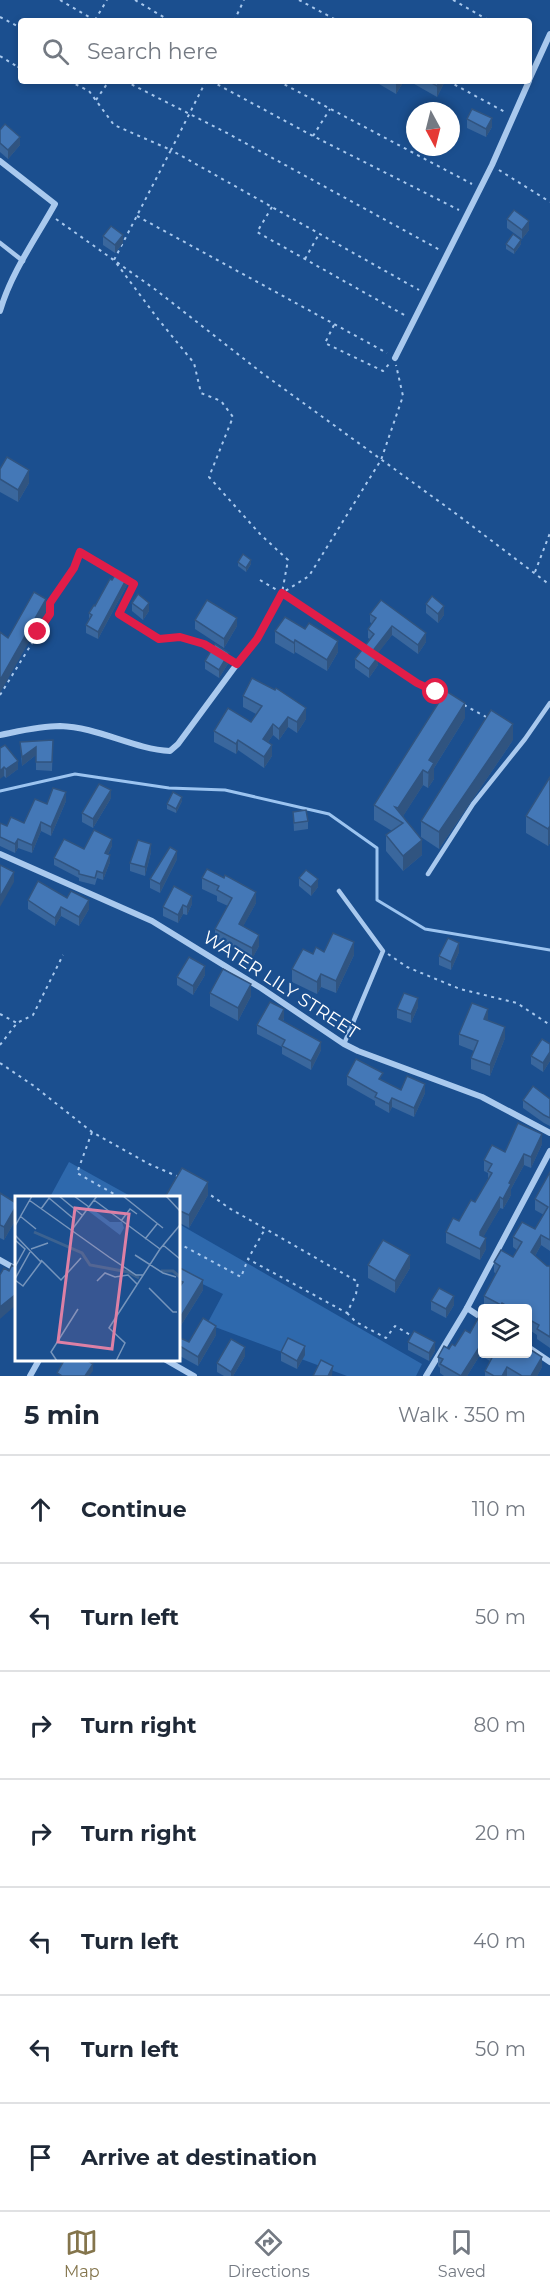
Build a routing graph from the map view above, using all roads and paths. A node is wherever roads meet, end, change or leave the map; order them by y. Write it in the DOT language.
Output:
graph roads {
  1 [pos="60,0"];
  2 [pos="107,0"];
  3 [pos="135,0"];
  4 [pos="244,0"];
  5 [pos="299,0"];
  6 [pos="453,0"];
  7 [pos="0,16"];
  8 [pos="91,18"];
  9 [pos="98,18"];
  10 [pos="165,18"];
  11 [pos="235,18"];
  12 [pos="332,18"];
  13 [pos="485,18"];
  14 [pos="18,25"];
  15 [pos="550,33"];
  16 [pos="0,56"];
  17 [pos="18,67"];
  18 [pos="532,74"];
  19 [pos="78,84"];
  20 [pos="107,84"];
  21 [pos="131,84"];
  22 [pos="204,84"];
  23 [pos="217,84"];
  24 [pos="284,84"];
  25 [pos="454,84"];
  26 [pos="528,84"];
  27 [pos="96,100"];
  28 [pos="330,109"];
  29 [pos="189,114"];
  30 [pos="513,116"];
  31 [pos="313,136"];
  32 [pos="171,150"];
  33 [pos="0,161"];
  34 [pos="492,165"];
  35 [pos="480,188"];
  36 [pos="550,202"];
  37 [pos="272,207"];
  38 [pos="467,214"];
  39 [pos="49,215"];
  40 [pos="137,216"];
  41 [pos="319,234"];
  42 [pos="0,243"];
  43 [pos="447,254"];
  44 [pos="305,259"];
  45 [pos="114,260"];
  46 [pos="23,261"];
  47 [pos="427,295"];
  48 [pos="0,311"];
  49 [pos="414,320"];
  50 [pos="334,324"];
  51 [pos="395,357"];
  52 [pos="381,460"];
  53 [pos="550,533"];
  54 [pos="535,572"];
  55 [pos="260,580"];
  56 [pos="550,585"];
  57 [pos="282,593"];
  58 [pos="366,648"];
  59 [pos="212,649"];
  60 [pos="375,654"];
  61 [pos="237,664"];
  62 [pos="0,695"];
  63 [pos="446,697"];
  64 [pos="455,701"];
  65 [pos="550,703"];
  66 [pos="494,722"];
  67 [pos="0,735"];
  68 [pos="0,854"];
  69 [pos="428,874"];
  70 [pos="339,891"];
  71 [pos="383,951"];
  72 [pos="63,955"];
  73 [pos="0,1014"];
  74 [pos="17,1023"];
  75 [pos="550,1025"];
  76 [pos="344,1044"];
  77 [pos="0,1045"];
  78 [pos="0,1063"];
  79 [pos="93,1132"];
  80 [pos="550,1133"];
  81 [pos="550,1151"];
  82 [pos="185,1180"];
  83 [pos="204,1190"];
  84 [pos="119,1196"];
  85 [pos="265,1229"];
  86 [pos="180,1244"];
  87 [pos="248,1259"];
  88 [pos="0,1260"];
  89 [pos="15,1268"];
  90 [pos="467,1308"];
  91 [pos="347,1313"];
  92 [pos="478,1315"];
  93 [pos="414,1337"];
  94 [pos="532,1350"];
  95 [pos="38,1361"];
  96 [pos="169,1361"];
  97 [pos="550,1362"];
  98 [pos="30,1376"];
  99 [pos="194,1376"];
  100 [pos="426,1376"];
  1 -- 8 [label="path"];
  2 -- 9 [label="path"];
  3 -- 10 [label="path"];
  4 -- 11 [label="path"];
  5 -- 12 [label="path"];
  6 -- 13 [label="path"];
  7 -- 14 [label="path"];
  15 -- 18 [label="street"];
  16 -- 17 [label="path"];
  19 -- 27 [label="path"];
  20 -- 27 [label="path"];
  21 -- 29 [label="path"];
  22 -- 29 [label="path"];
  23 -- 31 [label="path"];
  24 -- 28 [label="path"];
  25 -- 30 [label="path"];
  26 -- 30 [label="street"];
  27 -- 32 [label="path"];
  28 -- 31 [label="path"];
  28 -- 35 [label="path"];
  29 -- 32 [label="path"];
  29 -- 43 [label="path"];
  30 -- 34 [label="street"];
  31 -- 38 [label="path"];
  32 -- 37 [label="path"];
  32 -- 40 [label="path"];
  33 -- 39 [label="street"];
  34 -- 35 [label="street"];
  34 -- 36 [label="path"];
  35 -- 38 [label="street"];
  37 -- 41 [label="path"];
  37 -- 44 [label="path"];
  38 -- 43 [label="street"];
  39 -- 45 [label="path"];
  39 -- 46 [label="street"];
  40 -- 45 [label="path"];
  40 -- 50 [label="path"];
  41 -- 44 [label="path"];
  41 -- 47 [label="path"];
  42 -- 46 [label="lane"];
  43 -- 47 [label="street"];
  44 -- 49 [label="path"];
  45 -- 52 [label="path"];
  45 -- 57 [label="path"];
  46 -- 48 [label="street"];
  47 -- 49 [label="street"];
  49 -- 51 [label="street"];
  50 -- 51 [label="path"];
  50 -- 51 [label="path"];
  51 -- 52 [label="path"];
  52 -- 54 [label="path"];
  52 -- 57 [label="path"];
  53 -- 54 [label="path"];
  54 -- 56 [label="path"];
  55 -- 57 [label="path"];
  57 -- 58 [label="path"];
  57 -- 61 [label="path"];
  59 -- 62 [label="path"];
  60 -- 63 [label="path"];
  61 -- 67 [label="street"];
  64 -- 66 [label="path"];
  65 -- 69 [label="lane"];
  68 -- 76 [label="street, WATER LILY STREET"];
  70 -- 71 [label="lane"];
  71 -- 75 [label="path"];
  71 -- 76 [label="lane"];
  72 -- 74 [label="path"];
  73 -- 74 [label="path"];
  74 -- 77 [label="path"];
  76 -- 80 [label="street, WATER LILY STREET"];
  78 -- 79 [label="path"];
  79 -- 82 [label="path"];
  79 -- 84 [label="path"];
  81 -- 90 [label="street"];
  83 -- 85 [label="path"];
  85 -- 87 [label="path"];
  85 -- 91 [label="path"];
  86 -- 87 [label="path"];
  87 -- 91 [label="path"];
  88 -- 89 [label="street"];
  90 -- 92 [label="street"];
  90 -- 100 [label="street"];
  91 -- 93 [label="path"];
  94 -- 97 [label="street"];
  95 -- 98 [label="street"];
  96 -- 99 [label="street"];
}
